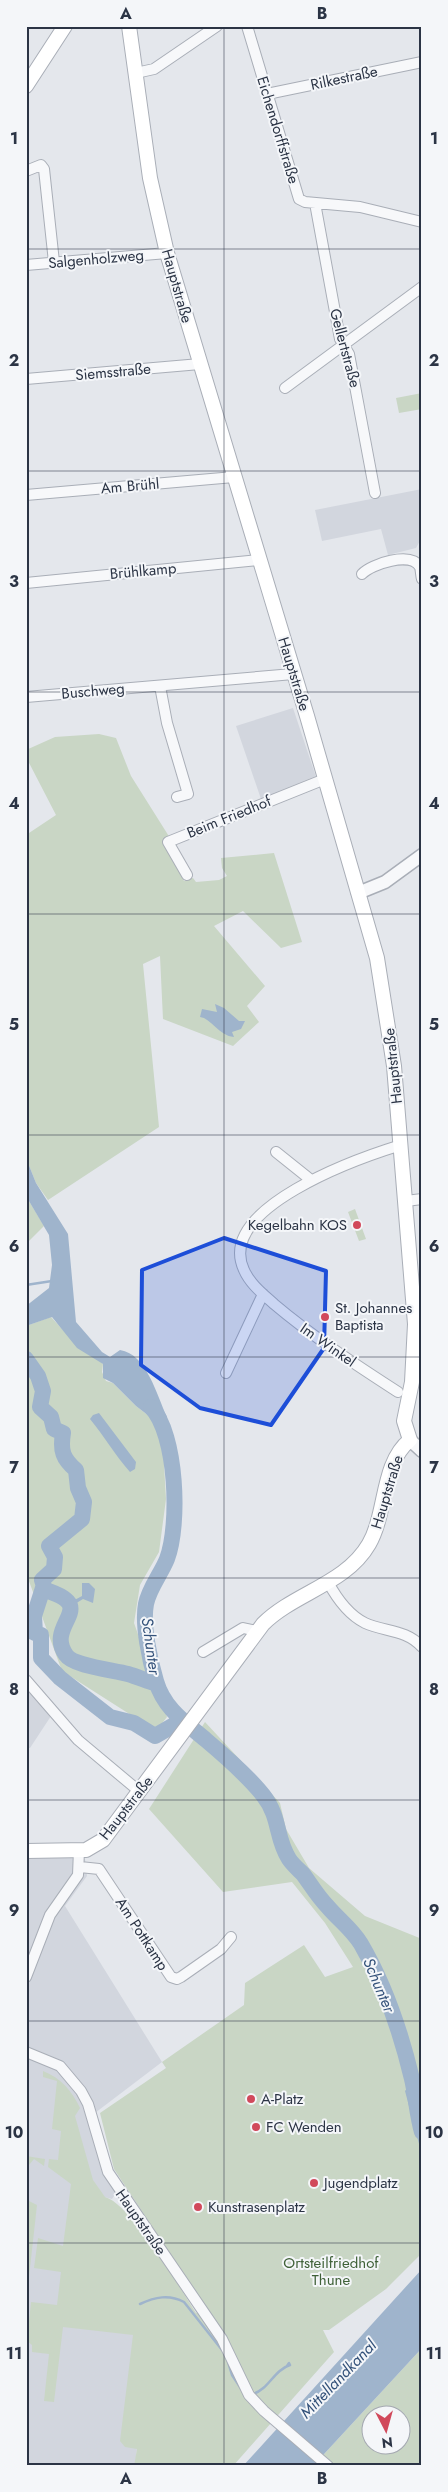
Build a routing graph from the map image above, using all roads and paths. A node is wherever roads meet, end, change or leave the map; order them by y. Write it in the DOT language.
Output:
graph roads {
  1 [pos="217,26"];
  2 [pos="247,26"];
  3 [pos="64,29"];
  4 [pos="130,33"];
  5 [pos="422,62"];
  6 [pos="136,73"];
  7 [pos="26,86"];
  8 [pos="267,94"];
  9 [pos="26,171"];
  10 [pos="315,203"];
  11 [pos="422,222"];
  12 [pos="167,253"];
  13 [pos="54,262"];
  14 [pos="26,265"];
  15 [pos="422,287"];
  16 [pos="345,344"];
  17 [pos="200,364"];
  18 [pos="26,379"];
  19 [pos="284,388"];
  20 [pos="234,476"];
  21 [pos="375,493"];
  22 [pos="26,495"];
  23 [pos="259,560"];
  24 [pos="362,574"];
  25 [pos="422,579"];
  26 [pos="26,583"];
  27 [pos="293,674"];
  28 [pos="160,686"];
  29 [pos="26,697"];
  30 [pos="325,779"];
  31 [pos="177,797"];
  32 [pos="422,855"];
  33 [pos="187,875"];
  34 [pos="358,893"];
  35 [pos="401,1145"];
  36 [pos="276,1152"];
  37 [pos="311,1180"];
  38 [pos="406,1200"];
  39 [pos="422,1200"];
  40 [pos="262,1294"];
  41 [pos="226,1373"];
  42 [pos="398,1392"];
  43 [pos="410,1440"];
  44 [pos="422,1451"];
  45 [pos="328,1582"];
  46 [pos="256,1631"];
  47 [pos="422,1647"];
  48 [pos="204,1652"];
  49 [pos="26,1680"];
  50 [pos="140,1792"];
  51 [pos="80,1850"];
  52 [pos="26,1851"];
  53 [pos="80,1867"];
  54 [pos="231,1937"];
  55 [pos="26,1977"];
  56 [pos="26,2052"];
  57 [pos="326,2464"];
  1 -- 6 [label="street"];
  2 -- 8 [label="street, Eichendorffstraße"];
  3 -- 7 [label="main road"];
  4 -- 6 [label="main road, Hauptstraße"];
  5 -- 8 [label="street, Rilkestraße"];
  6 -- 12 [label="main road, Hauptstraße"];
  8 -- 10 [label="street, Eichendorffstraße"];
  9 -- 13 [label="street"];
  10 -- 11 [label="street, Eichendorffstraße"];
  10 -- 16 [label="street, Gellertstraße"];
  12 -- 13 [label="street, Salgenholzweg"];
  12 -- 17 [label="main road, Hauptstraße"];
  13 -- 14 [label="street, Salgenholzweg"];
  15 -- 16 [label="street"];
  16 -- 19 [label="street"];
  16 -- 21 [label="street, Gellertstraße"];
  17 -- 18 [label="street, Siemsstraße"];
  17 -- 20 [label="main road, Hauptstraße"];
  20 -- 22 [label="street, Am Brühl"];
  20 -- 23 [label="main road, Hauptstraße"];
  23 -- 26 [label="street, Brühlkamp"];
  23 -- 27 [label="main road, Hauptstraße"];
  24 -- 25 [label="street"];
  27 -- 28 [label="street, Buschweg"];
  27 -- 30 [label="main road, Hauptstraße"];
  28 -- 29 [label="street, Buschweg"];
  28 -- 31 [label="street"];
  30 -- 33 [label="street, Beim Friedhof"];
  30 -- 34 [label="main road, Hauptstraße"];
  32 -- 34 [label="street"];
  34 -- 35 [label="main road, Hauptstraße"];
  35 -- 37 [label="street, Im Winkel"];
  35 -- 38 [label="main road, Hauptstraße"];
  36 -- 37 [label="street"];
  37 -- 40 [label="street, Im Winkel"];
  38 -- 39 [label="street"];
  38 -- 43 [label="main road, Hauptstraße"];
  40 -- 41 [label="street"];
  40 -- 42 [label="street, Im Winkel"];
  43 -- 44 [label="street"];
  43 -- 45 [label="main road, Hauptstraße"];
  45 -- 46 [label="main road, Hauptstraße"];
  45 -- 47 [label="street"];
  46 -- 48 [label="street"];
  46 -- 50 [label="main road, Hauptstraße"];
  49 -- 50 [label="street"];
  50 -- 51 [label="main road, Hauptstraße"];
  51 -- 52 [label="main road"];
  51 -- 53 [label="street"];
  53 -- 54 [label="street, Am Pottkamp"];
  53 -- 55 [label="street"];
  56 -- 57 [label="street, Hauptstraße"];
}
